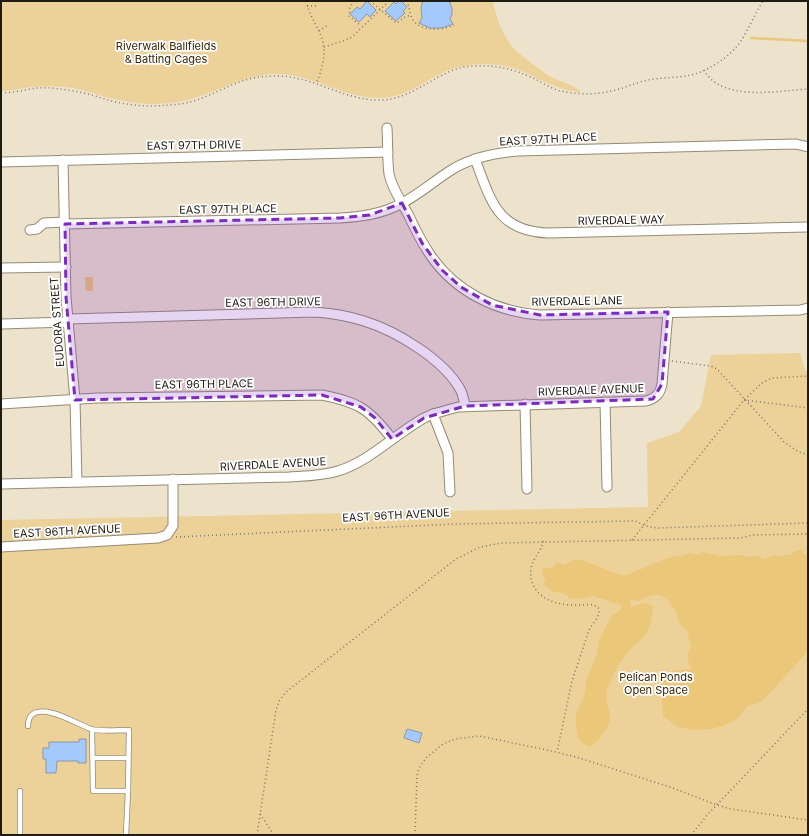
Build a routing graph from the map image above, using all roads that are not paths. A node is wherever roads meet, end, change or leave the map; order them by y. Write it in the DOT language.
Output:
graph roads {
  1 [pos="387,128"];
  2 [pos="808,147"];
  3 [pos="388,152"];
  4 [pos="475,159"];
  5 [pos="63,160"];
  6 [pos="1,162"];
  7 [pos="402,203"];
  8 [pos="65,223"];
  9 [pos="808,227"];
  10 [pos="30,230"];
  11 [pos="66,267"];
  12 [pos="1,268"];
  13 [pos="808,308"];
  14 [pos="668,312"];
  15 [pos="68,320"];
  16 [pos="1,324"];
  17 [pos="75,400"];
  18 [pos="605,402"];
  19 [pos="1,404"];
  20 [pos="525,404"];
  21 [pos="465,406"];
  22 [pos="433,414"];
  23 [pos="392,439"];
  24 [pos="173,479"];
  25 [pos="77,482"];
  26 [pos="1,484"];
  27 [pos="607,487"];
  28 [pos="527,489"];
  29 [pos="450,492"];
  30 [pos="1,547"];
  31 [pos="28,726"];
  32 [pos="92,729"];
  33 [pos="93,758"];
  34 [pos="128,758"];
  35 [pos="128,791"];
  36 [pos="20,792"];
  37 [pos="20,835"];
  38 [pos="126,835"];
  1 -- 3 [label="street, RIVERDALE LANE"];
  2 -- 4 [label="street, EAST 97TH PLACE"];
  3 -- 5 [label="street, EAST 97TH DRIVE"];
  3 -- 7 [label="street, RIVERDALE LANE"];
  4 -- 7 [label="street, EAST 97TH PLACE"];
  4 -- 9 [label="street, RIVERDALE WAY"];
  5 -- 6 [label="street, EAST 97TH DRIVE"];
  5 -- 8 [label="street, EUDORA STREET"];
  7 -- 8 [label="street, EAST 97TH PLACE"];
  7 -- 14 [label="street, RIVERDALE LANE"];
  8 -- 10 [label="street, EAST 97TH PLACE"];
  8 -- 11 [label="street, EUDORA STREET"];
  11 -- 12 [label="street"];
  11 -- 15 [label="street, EUDORA STREET"];
  13 -- 14 [label="street, RIVERDALE LANE"];
  14 -- 18 [label="street, RIVERDALE AVENUE"];
  15 -- 16 [label="street, EAST 96TH DRIVE"];
  15 -- 17 [label="street, EUDORA STREET"];
  15 -- 21 [label="street, EAST 96TH DRIVE"];
  17 -- 19 [label="street, EAST 96TH PLACE"];
  17 -- 23 [label="street, EAST 96TH PLACE"];
  17 -- 25 [label="street, EUDORA STREET"];
  18 -- 20 [label="street, RIVERDALE AVENUE"];
  18 -- 27 [label="street"];
  20 -- 21 [label="street, RIVERDALE AVENUE"];
  20 -- 28 [label="street"];
  21 -- 22 [label="street, RIVERDALE AVENUE"];
  22 -- 23 [label="street, RIVERDALE AVENUE"];
  22 -- 29 [label="street"];
  23 -- 24 [label="street, RIVERDALE AVENUE"];
  24 -- 25 [label="street, RIVERDALE AVENUE"];
  24 -- 30 [label="street, EAST 96TH AVENUE"];
  25 -- 26 [label="street, RIVERDALE AVENUE"];
  31 -- 32 [label="lane"];
  32 -- 33 [label="lane"];
  32 -- 34 [label="lane"];
  33 -- 34 [label="lane"];
  33 -- 35 [label="lane"];
  34 -- 35 [label="lane"];
  35 -- 38 [label="lane"];
  36 -- 37 [label="lane"];
}
